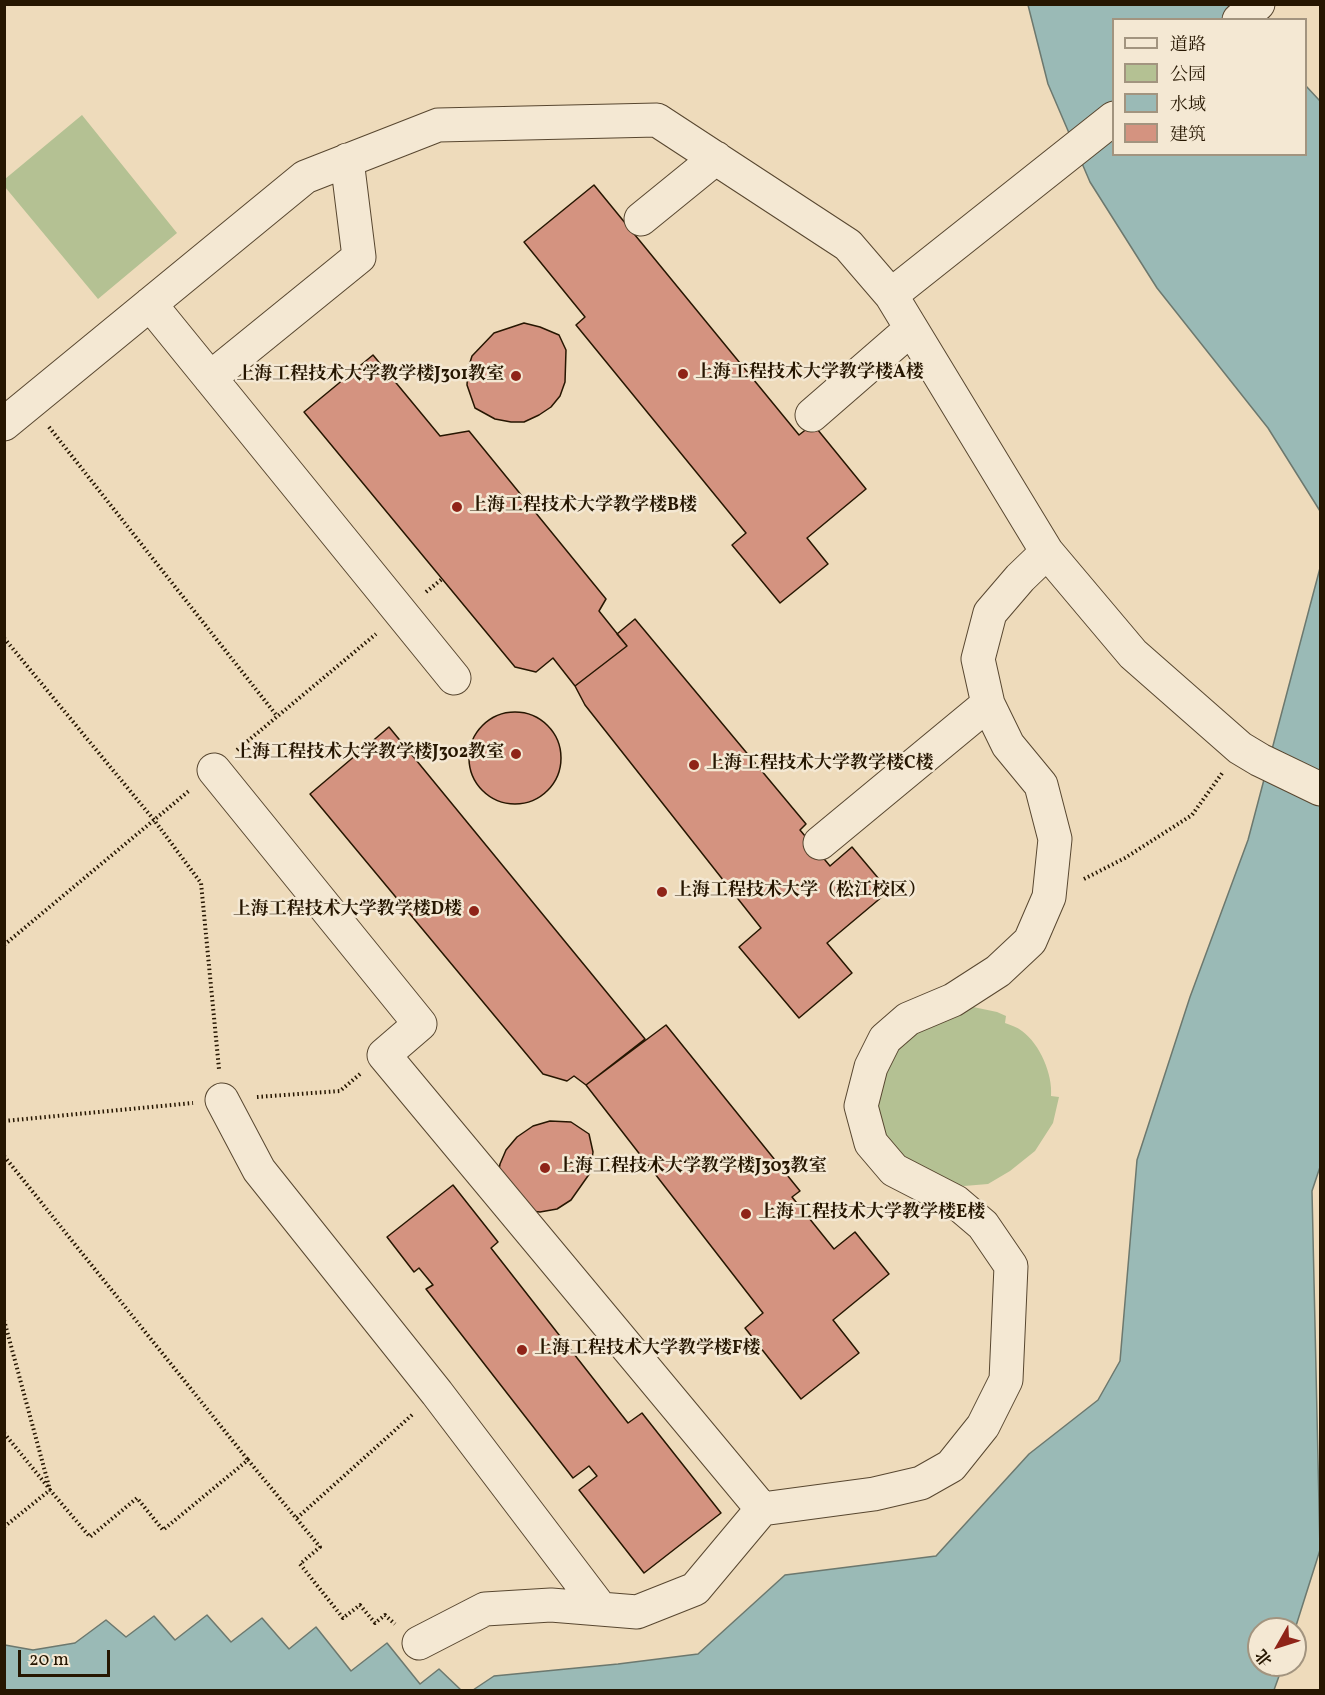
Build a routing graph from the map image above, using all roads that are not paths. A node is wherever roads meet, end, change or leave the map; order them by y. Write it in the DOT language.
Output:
graph roads {
  1 [pos="1257,4"];
  2 [pos="1241,18"];
  3 [pos="1112,119"];
  4 [pos="716,158"];
  5 [pos="347,160"];
  6 [pos="641,219"];
  7 [pos="891,295"];
  8 [pos="150,304"];
  9 [pos="911,329"];
  10 [pos="210,378"];
  11 [pos="812,415"];
  12 [pos="4,424"];
  13 [pos="1047,552"];
  14 [pos="454,678"];
  15 [pos="988,704"];
  16 [pos="214,770"];
  17 [pos="1320,789"];
  18 [pos="820,843"];
  19 [pos="222,1100"];
  20 [pos="762,1509"];
  21 [pos="601,1609"];
  22 [pos="419,1643"];
  1 -- 2 [label="lane"];
  3 -- 7 [label="lane"];
  4 -- 5 [label="lane"];
  4 -- 6 [label="lane"];
  4 -- 7 [label="lane"];
  5 -- 8 [label="lane"];
  5 -- 10 [label="lane"];
  7 -- 9 [label="lane"];
  8 -- 10 [label="lane"];
  8 -- 12 [label="lane"];
  9 -- 11 [label="lane"];
  9 -- 13 [label="lane"];
  10 -- 14 [label="lane"];
  13 -- 15 [label="lane"];
  13 -- 17 [label="lane"];
  15 -- 18 [label="lane"];
  15 -- 20 [label="lane"];
  16 -- 20 [label="lane"];
  19 -- 21 [label="lane"];
  20 -- 21 [label="lane"];
  21 -- 22 [label="lane"];
}
